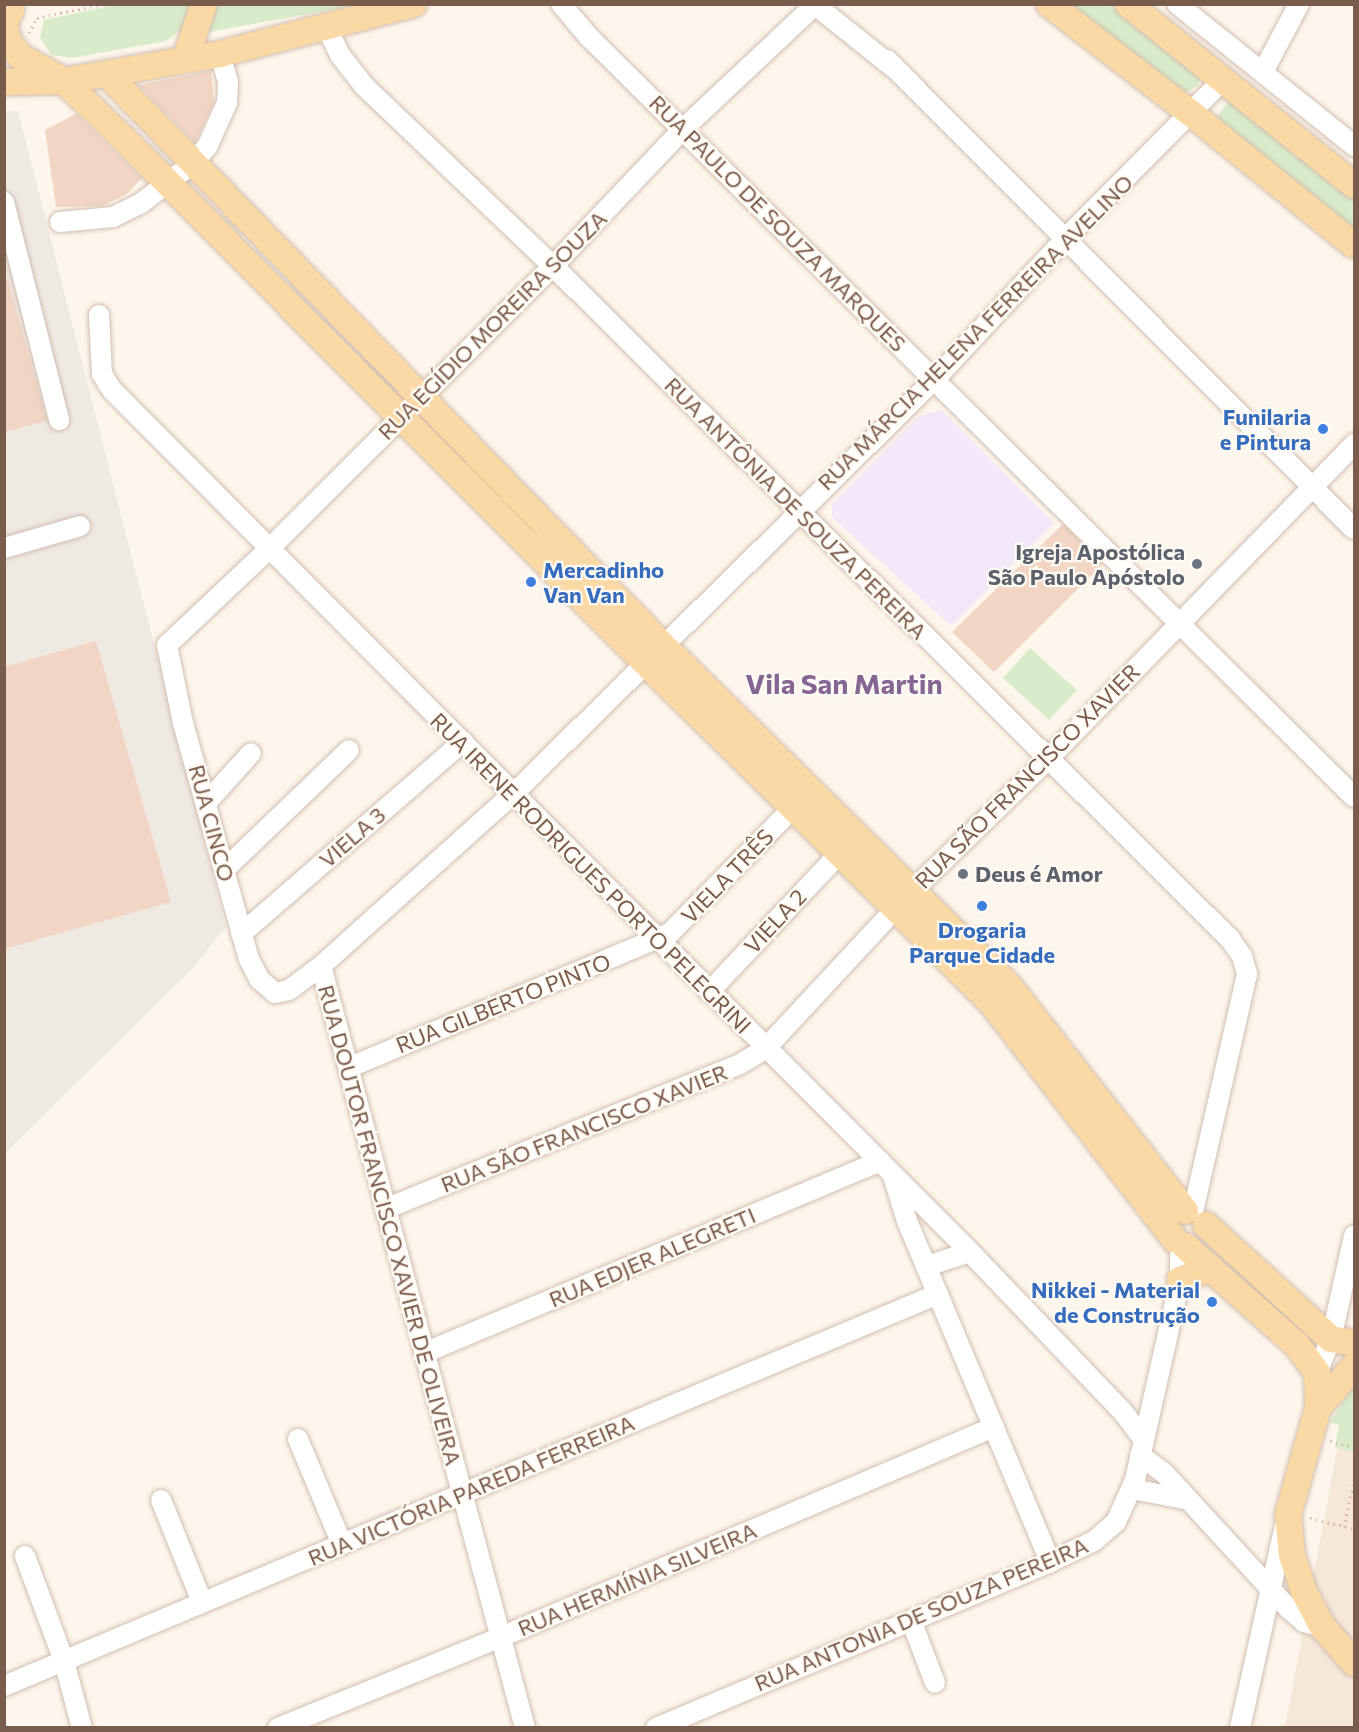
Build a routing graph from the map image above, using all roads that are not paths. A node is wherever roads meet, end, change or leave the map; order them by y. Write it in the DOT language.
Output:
graph roads {
  1 [pos="204,4"];
  2 [pos="414,4"];
  3 [pos="561,4"];
  4 [pos="815,4"];
  5 [pos="837,4"];
  6 [pos="1049,4"];
  7 [pos="1128,4"];
  8 [pos="1177,4"];
  9 [pos="1299,4"];
  10 [pos="15,9"];
  11 [pos="325,24"];
  12 [pos="220,54"];
  13 [pos="185,60"];
  14 [pos="895,69"];
  15 [pos="1264,70"];
  16 [pos="107,74"];
  17 [pos="1223,80"];
  18 [pos="64,81"];
  19 [pos="4,82"];
  20 [pos="1192,114"];
  21 [pos="684,128"];
  22 [pos="1354,146"];
  23 [pos="192,164"];
  24 [pos="164,183"];
  25 [pos="1354,185"];
  26 [pos="4,202"];
  27 [pos="60,222"];
  28 [pos="1066,238"];
  29 [pos="1354,245"];
  30 [pos="553,266"];
  31 [pos="99,315"];
  32 [pos="935,379"];
  33 [pos="420,399"];
  34 [pos="400,417"];
  35 [pos="59,420"];
  36 [pos="1354,444"];
  37 [pos="1313,488"];
  38 [pos="799,510"];
  39 [pos="80,526"];
  40 [pos="1354,529"];
  41 [pos="4,548"];
  42 [pos="269,549"];
  43 [pos="1179,622"];
  44 [pos="167,645"];
  45 [pos="655,655"];
  46 [pos="463,742"];
  47 [pos="350,750"];
  48 [pos="251,753"];
  49 [pos="1047,760"];
  50 [pos="513,794"];
  51 [pos="1354,797"];
  52 [pos="208,801"];
  53 [pos="795,806"];
  54 [pos="842,851"];
  55 [pos="224,870"];
  56 [pos="905,898"];
  57 [pos="242,934"];
  58 [pos="656,940"];
  59 [pos="321,966"];
  60 [pos="709,992"];
  61 [pos="275,993"];
  62 [pos="765,1049"];
  63 [pos="350,1067"];
  64 [pos="880,1161"];
  65 [pos="893,1175"];
  66 [pos="385,1209"];
  67 [pos="1195,1216"];
  68 [pos="1354,1236"];
  69 [pos="1180,1243"];
  70 [pos="970,1252"];
  71 [pos="927,1266"];
  72 [pos="1211,1268"];
  73 [pos="1179,1280"];
  74 [pos="938,1294"];
  75 [pos="1343,1341"];
  76 [pos="424,1353"];
  77 [pos="1354,1366"];
  78 [pos="1317,1373"];
  79 [pos="1318,1408"];
  80 [pos="1148,1411"];
  81 [pos="1123,1412"];
  82 [pos="994,1427"];
  83 [pos="298,1439"];
  84 [pos="1141,1446"];
  85 [pos="1132,1489"];
  86 [pos="461,1495"];
  87 [pos="1184,1499"];
  88 [pos="161,1500"];
  89 [pos="1304,1517"];
  90 [pos="342,1544"];
  91 [pos="24,1556"];
  92 [pos="1050,1562"];
  93 [pos="1271,1590"];
  94 [pos="202,1602"];
  95 [pos="911,1620"];
  96 [pos="1323,1627"];
  97 [pos="501,1637"];
  98 [pos="64,1661"];
  99 [pos="1354,1662"];
  100 [pos="934,1683"];
  101 [pos="4,1686"];
  102 [pos="82,1728"];
  103 [pos="278,1728"];
  104 [pos="525,1728"];
  105 [pos="656,1728"];
  106 [pos="1240,1728"];
  1 -- 13 [label="main road"];
  2 -- 11 [label="main road"];
  3 -- 21 [label="street, RUA PAULO DE SOUZA MARQUES"];
  4 -- 14 [label="street"];
  4 -- 21 [label="street, RUA EGÍDIO MOREIRA SOUZA"];
  5 -- 14 [label="street"];
  6 -- 20 [label="main road"];
  7 -- 17 [label="main road"];
  8 -- 15 [label="street"];
  9 -- 15 [label="street"];
  10 -- 18 [label="main road"];
  11 -- 12 [label="main road"];
  11 -- 30 [label="street, RUA ANTÔNIA DE SOUZA PEREIRA"];
  12 -- 13 [label="main road"];
  12 -- 23 [label="street"];
  13 -- 16 [label="main road"];
  14 -- 28 [label="street"];
  15 -- 22 [label="street"];
  16 -- 18 [label="main road"];
  16 -- 23 [label="main road"];
  17 -- 20 [label="street, RUA MÁRCIA HELENA FERREIRA AVELINO"];
  17 -- 25 [label="main road"];
  18 -- 19 [label="main road"];
  18 -- 24 [label="main road"];
  20 -- 28 [label="street, RUA MÁRCIA HELENA FERREIRA AVELINO"];
  20 -- 29 [label="main road"];
  21 -- 30 [label="street, RUA EGÍDIO MOREIRA SOUZA"];
  21 -- 32 [label="street, RUA PAULO DE SOUZA MARQUES"];
  23 -- 24 [label="street"];
  23 -- 33 [label="main road"];
  24 -- 27 [label="street"];
  24 -- 34 [label="main road"];
  26 -- 35 [label="street"];
  28 -- 32 [label="street, RUA MÁRCIA HELENA FERREIRA AVELINO"];
  28 -- 37 [label="street"];
  30 -- 33 [label="street, RUA EGÍDIO MOREIRA SOUZA"];
  30 -- 38 [label="street, RUA ANTÔNIA DE SOUZA PEREIRA"];
  31 -- 42 [label="street, RUA IRENE RODRIGUES PORTO PELEGRINI"];
  32 -- 38 [label="street, RUA MÁRCIA HELENA FERREIRA AVELINO"];
  32 -- 43 [label="street, RUA PAULO DE SOUZA MARQUES"];
  33 -- 34 [label="street, RUA EGÍDIO MOREIRA SOUZA"];
  33 -- 45 [label="main road"];
  34 -- 42 [label="street, RUA EGÍDIO MOREIRA SOUZA"];
  34 -- 45 [label="main road"];
  36 -- 37 [label="street, RUA SÃO FRANCISCO XAVIER"];
  37 -- 40 [label="street"];
  37 -- 43 [label="street, RUA SÃO FRANCISCO XAVIER"];
  38 -- 45 [label="street, RUA MÁRCIA HELENA FERREIRA AVELINO"];
  38 -- 49 [label="street, RUA ANTÔNIA DE SOUZA PEREIRA"];
  39 -- 41 [label="street"];
  42 -- 44 [label="street, RUA EGÍDIO MOREIRA SOUZA"];
  42 -- 46 [label="street, RUA IRENE RODRIGUES PORTO PELEGRINI"];
  43 -- 49 [label="street, RUA SÃO FRANCISCO XAVIER"];
  43 -- 51 [label="street, RUA PAULO DE SOUZA MARQUES"];
  44 -- 52 [label="street, RUA CINCO"];
  45 -- 50 [label="street, RUA MÁRCIA HELENA FERREIRA AVELINO"];
  45 -- 53 [label="main road"];
  45 -- 56 [label="main road"];
  46 -- 50 [label="street, RUA IRENE RODRIGUES PORTO PELEGRINI"];
  46 -- 57 [label="street, VIELA 3"];
  47 -- 55 [label="street"];
  48 -- 52 [label="street"];
  49 -- 56 [label="street, RUA SÃO FRANCISCO XAVIER"];
  49 -- 67 [label="street, RUA ANTÔNIA DE SOUZA PEREIRA"];
  50 -- 58 [label="street, RUA IRENE RODRIGUES PORTO PELEGRINI"];
  50 -- 59 [label="street, RUA MÁRCIA HELENA FERREIRA AVELINO"];
  52 -- 55 [label="street, RUA CINCO"];
  53 -- 54 [label="main road"];
  53 -- 58 [label="street, VIELA TRÊS"];
  54 -- 56 [label="main road"];
  54 -- 60 [label="street, VIELA 2"];
  55 -- 57 [label="street, RUA CINCO"];
  56 -- 62 [label="street, RUA SÃO FRANCISCO XAVIER"];
  56 -- 67 [label="main road"];
  56 -- 69 [label="main road"];
  57 -- 61 [label="street, RUA CINCO"];
  58 -- 60 [label="street, RUA IRENE RODRIGUES PORTO PELEGRINI"];
  58 -- 63 [label="street, RUA GILBERTO PINTO"];
  59 -- 61 [label="street, RUA MÁRCIA HELENA FERREIRA AVELINO"];
  59 -- 63 [label="street, RUA DOUTOR FRANCISCO XAVIER DE OLIVEIRA"];
  60 -- 62 [label="street, RUA IRENE RODRIGUES PORTO PELEGRINI"];
  62 -- 64 [label="street, RUA IRENE RODRIGUES PORTO PELEGRINI"];
  62 -- 66 [label="street, RUA SÃO FRANCISCO XAVIER"];
  63 -- 66 [label="street, RUA DOUTOR FRANCISCO XAVIER DE OLIVEIRA"];
  64 -- 65 [label="street, RUA IRENE RODRIGUES PORTO PELEGRINI"];
  64 -- 76 [label="street, RUA EDJER ALEGRETI"];
  65 -- 70 [label="street, RUA IRENE RODRIGUES PORTO PELEGRINI"];
  65 -- 71 [label="street"];
  66 -- 76 [label="street, RUA DOUTOR FRANCISCO XAVIER DE OLIVEIRA"];
  67 -- 69 [label="main road"];
  67 -- 75 [label="main road"];
  68 -- 75 [label="street"];
  69 -- 72 [label="main road"];
  69 -- 73 [label="street, RUA ANTONIA DE SOUZA PEREIRA"];
  70 -- 71 [label="street"];
  70 -- 81 [label="street, RUA IRENE RODRIGUES PORTO PELEGRINI"];
  71 -- 74 [label="street"];
  72 -- 73 [label="main road"];
  72 -- 78 [label="main road"];
  73 -- 80 [label="street, RUA ANTONIA DE SOUZA PEREIRA"];
  74 -- 82 [label="street"];
  74 -- 86 [label="street, RUA VICTÓRIA PAREDA FERREIRA"];
  75 -- 78 [label="street"];
  76 -- 86 [label="street, RUA DOUTOR FRANCISCO XAVIER DE OLIVEIRA"];
  77 -- 79 [label="main road"];
  78 -- 79 [label="main road"];
  79 -- 89 [label="main road"];
  80 -- 81 [label="street"];
  80 -- 84 [label="street, RUA ANTONIA DE SOUZA PEREIRA"];
  81 -- 84 [label="street, RUA IRENE RODRIGUES PORTO PELEGRINI"];
  82 -- 92 [label="street"];
  82 -- 97 [label="street, RUA HERMÍNIA SILVEIRA"];
  83 -- 90 [label="street"];
  84 -- 85 [label="street, RUA ANTONIA DE SOUZA PEREIRA"];
  84 -- 87 [label="street, RUA IRENE RODRIGUES PORTO PELEGRINI"];
  85 -- 87 [label="street"];
  85 -- 92 [label="street, RUA ANTONIA DE SOUZA PEREIRA"];
  86 -- 90 [label="street, RUA VICTÓRIA PAREDA FERREIRA"];
  86 -- 97 [label="street, RUA DOUTOR FRANCISCO XAVIER DE OLIVEIRA"];
  87 -- 93 [label="street, RUA IRENE RODRIGUES PORTO PELEGRINI"];
  88 -- 94 [label="street"];
  89 -- 93 [label="street"];
  89 -- 96 [label="main road"];
  90 -- 94 [label="street, RUA VICTÓRIA PAREDA FERREIRA"];
  91 -- 98 [label="street"];
  92 -- 95 [label="street, RUA ANTONIA DE SOUZA PEREIRA"];
  93 -- 96 [label="street, RUA IRENE RODRIGUES PORTO PELEGRINI"];
  93 -- 106 [label="street"];
  94 -- 98 [label="street, RUA VICTÓRIA PAREDA FERREIRA"];
  95 -- 100 [label="street"];
  95 -- 105 [label="street, RUA ANTONIA DE SOUZA PEREIRA"];
  96 -- 99 [label="main road"];
  97 -- 103 [label="street, RUA HERMÍNIA SILVEIRA"];
  97 -- 104 [label="street, RUA DOUTOR FRANCISCO XAVIER DE OLIVEIRA"];
  98 -- 101 [label="street, RUA VICTÓRIA PAREDA FERREIRA"];
  98 -- 102 [label="street"];
}
